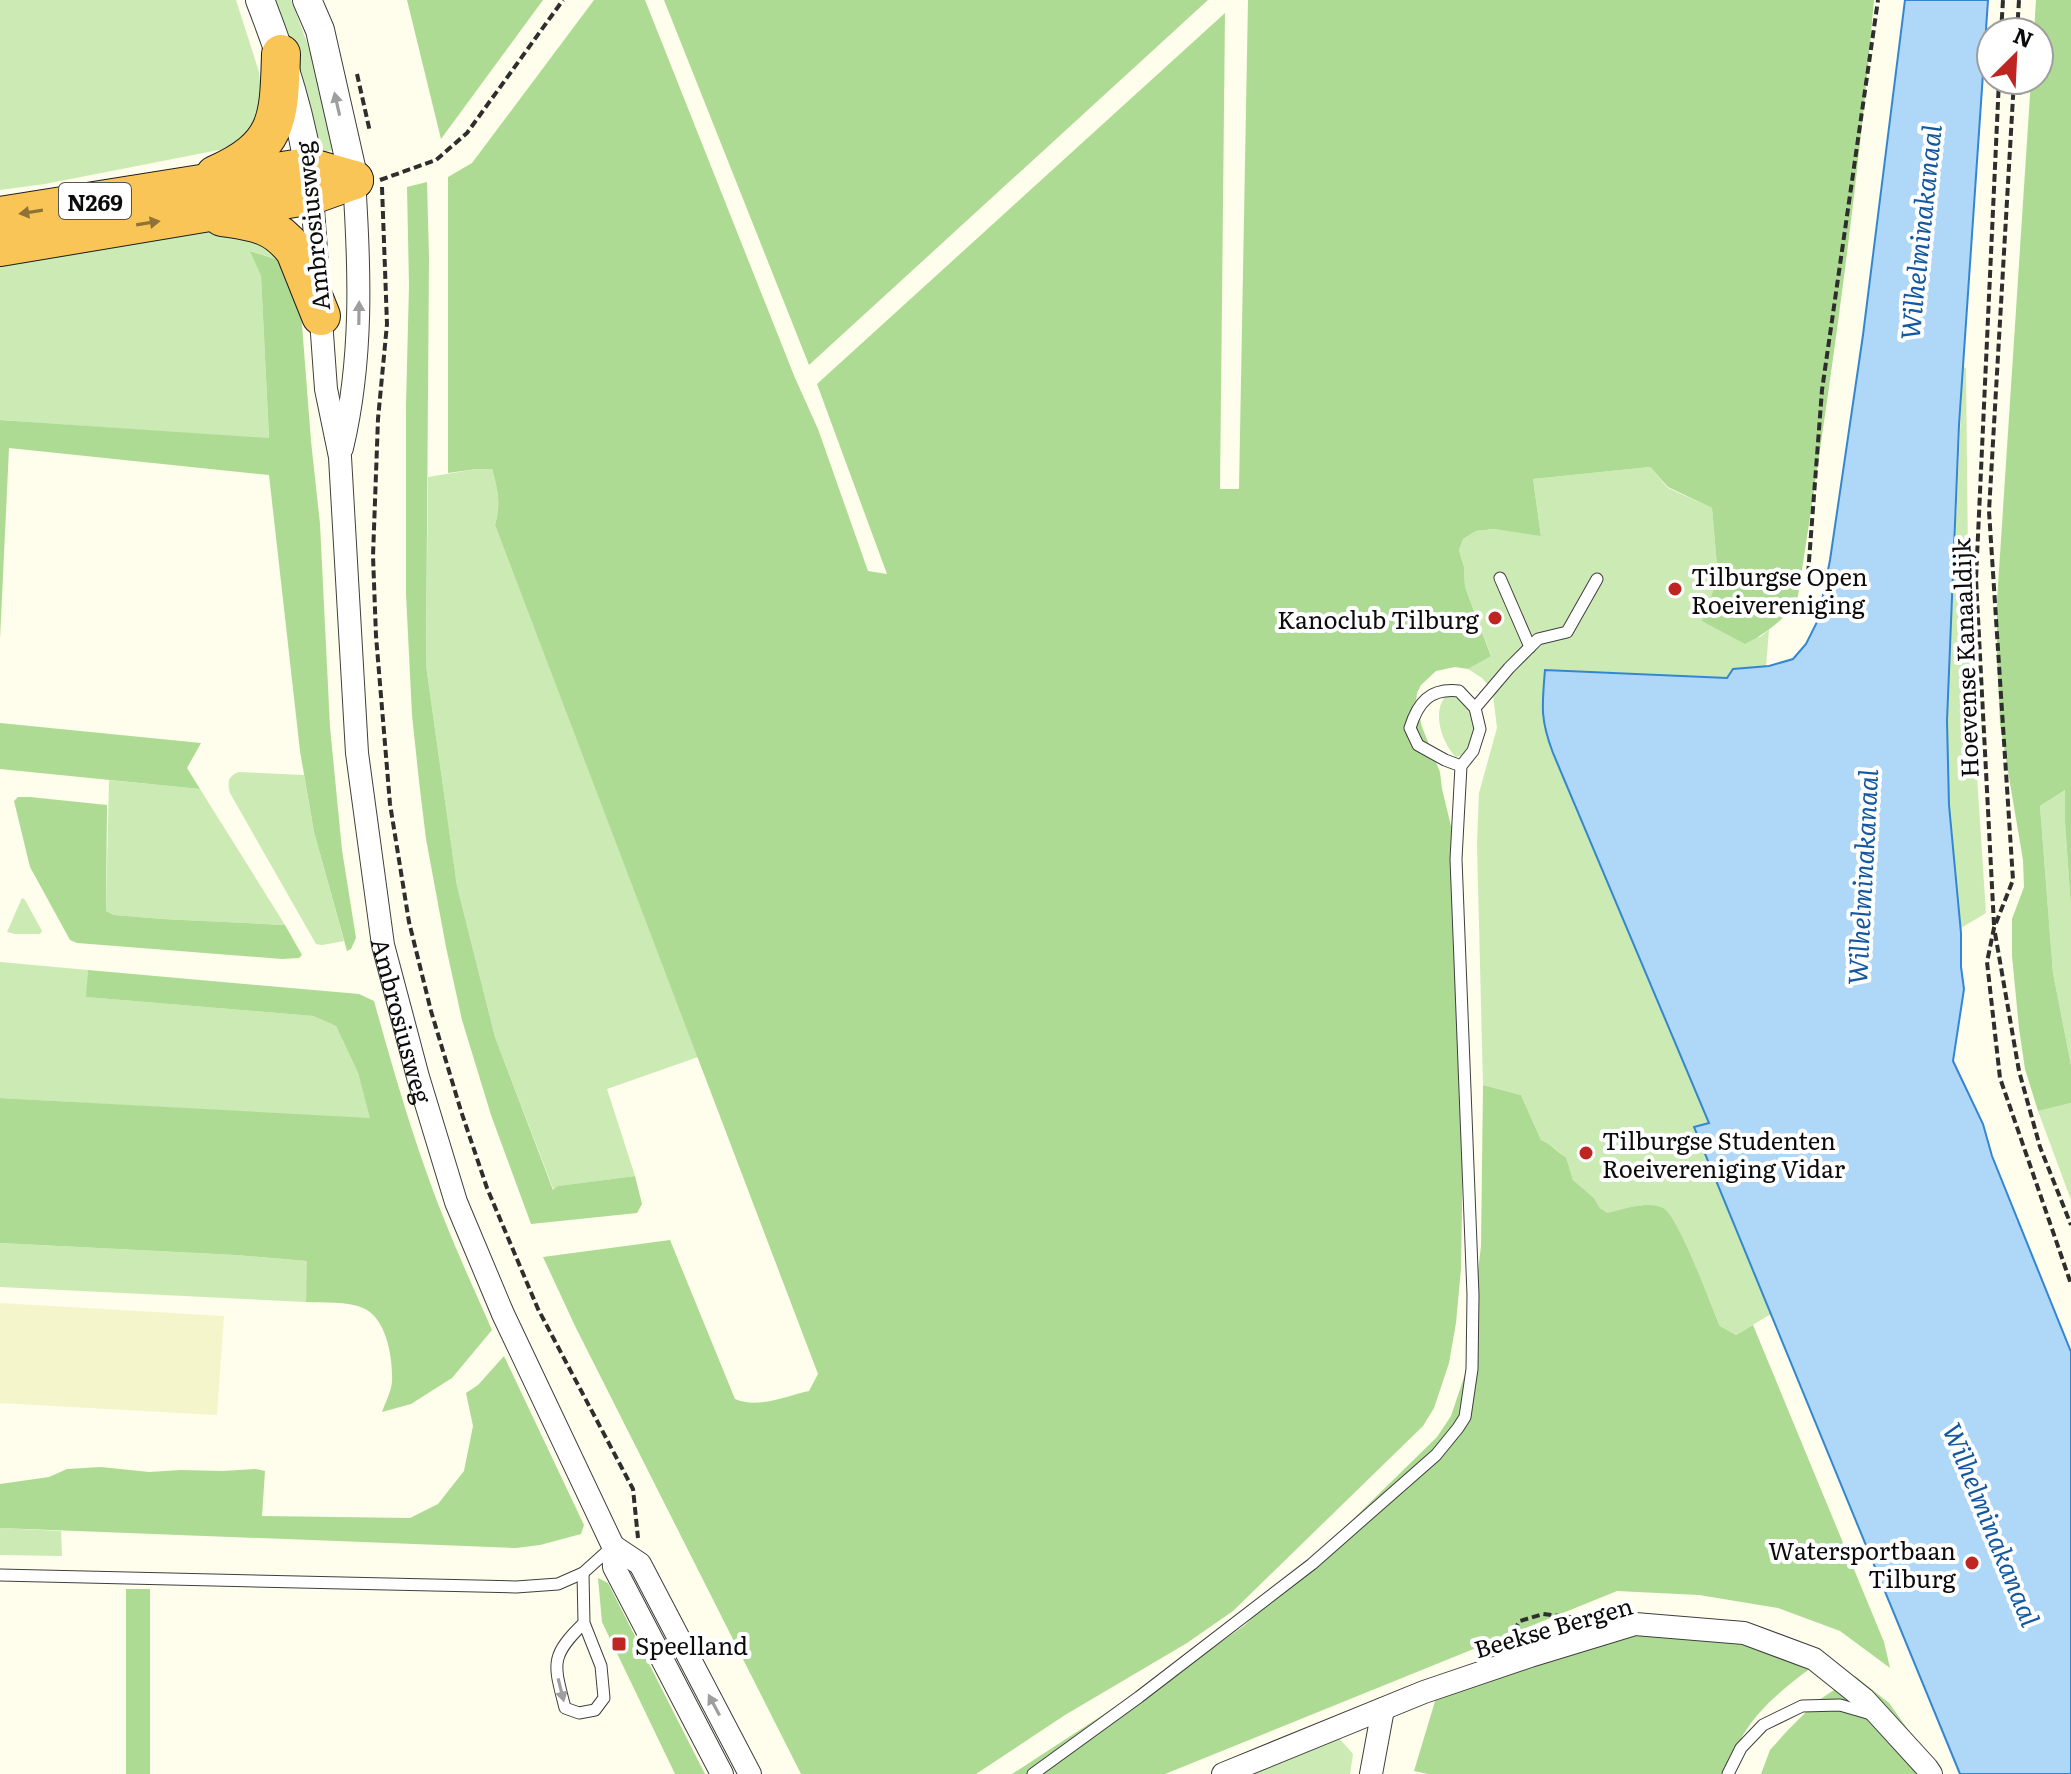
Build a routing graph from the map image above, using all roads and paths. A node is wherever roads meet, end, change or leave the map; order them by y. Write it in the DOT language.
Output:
graph roads {
  1 [pos="260,0"];
  2 [pos="307,0"];
  3 [pos="563,0"];
  4 [pos="1878,0"];
  5 [pos="281,54"];
  6 [pos="355,66"];
  7 [pos="1998,96"];
  8 [pos="2013,96"];
  9 [pos="373,144"];
  10 [pos="371,176"];
  11 [pos="310,181"];
  12 [pos="195,200"];
  13 [pos="0,216"];
  14 [pos="0,247"];
  15 [pos="321,316"];
  16 [pos="340,457"];
  17 [pos="1808,574"];
  18 [pos="1500,578"];
  19 [pos="1597,579"];
  20 [pos="1530,647"];
  21 [pos="1475,708"];
  22 [pos="1461,766"];
  23 [pos="1994,928"];
  24 [pos="2071,1225"];
  25 [pos="2071,1284"];
  26 [pos="613,1546"];
  27 [pos="640,1564"];
  28 [pos="583,1573"];
  29 [pos="0,1575"];
  30 [pos="584,1623"];
  31 [pos="1383,1709"];
  32 [pos="1880,1717"];
  33 [pos="722,1774"];
  34 [pos="750,1774"];
  35 [pos="1033,1774"];
  36 [pos="1223,1774"];
  37 [pos="1371,1774"];
  38 [pos="1728,1774"];
  39 [pos="1931,1774"];
  1 -- 5 [label="street, Ambrosiusweg"];
  10 -- 2 [label="street, Ambrosiusweg, one-way"];
  3 -- 10 [label="path"];
  4 -- 17 [label="path"];
  5 -- 11 [label="street, Ambrosiusweg"];
  5 -- 12 [label="highway, N269"];
  6 -- 9 [label="path"];
  7 -- 23 [label="path, Hoevense Kanaaldijk"];
  8 -- 23 [label="path"];
  10 -- 11 [label="highway"];
  16 -- 10 [label="street, Ambrosiusweg, one-way"];
  10 -- 27 [label="path"];
  11 -- 12 [label="highway, N269"];
  11 -- 15 [label="street, Ambrosiusweg"];
  12 -- 13 [label="highway, N269, one-way"];
  14 -- 12 [label="highway, N269, one-way"];
  12 -- 15 [label="highway, N269"];
  15 -- 16 [label="street, Ambrosiusweg"];
  16 -- 26 [label="street, Ambrosiusweg"];
  18 -- 20 [label="lane"];
  19 -- 20 [label="lane"];
  20 -- 21 [label="lane"];
  21 -- 22 [label="lane"];
  21 -- 22 [label="lane"];
  22 -- 35 [label="lane"];
  23 -- 24 [label="path, Hoevense Kanaaldijk"];
  23 -- 25 [label="path"];
  26 -- 27 [label="street"];
  26 -- 28 [label="lane"];
  26 -- 33 [label="street, Ambrosiusweg"];
  34 -- 27 [label="street, one-way"];
  28 -- 29 [label="lane"];
  28 -- 30 [label="lane"];
  30 -- 30 [label="lane, one-way"];
  31 -- 32 [label="street, Beekse Bergen"];
  31 -- 36 [label="street, Beekse Bergen"];
  31 -- 37 [label="street"];
  32 -- 38 [label="lane"];
  32 -- 39 [label="street, Beekse Bergen"];
}
